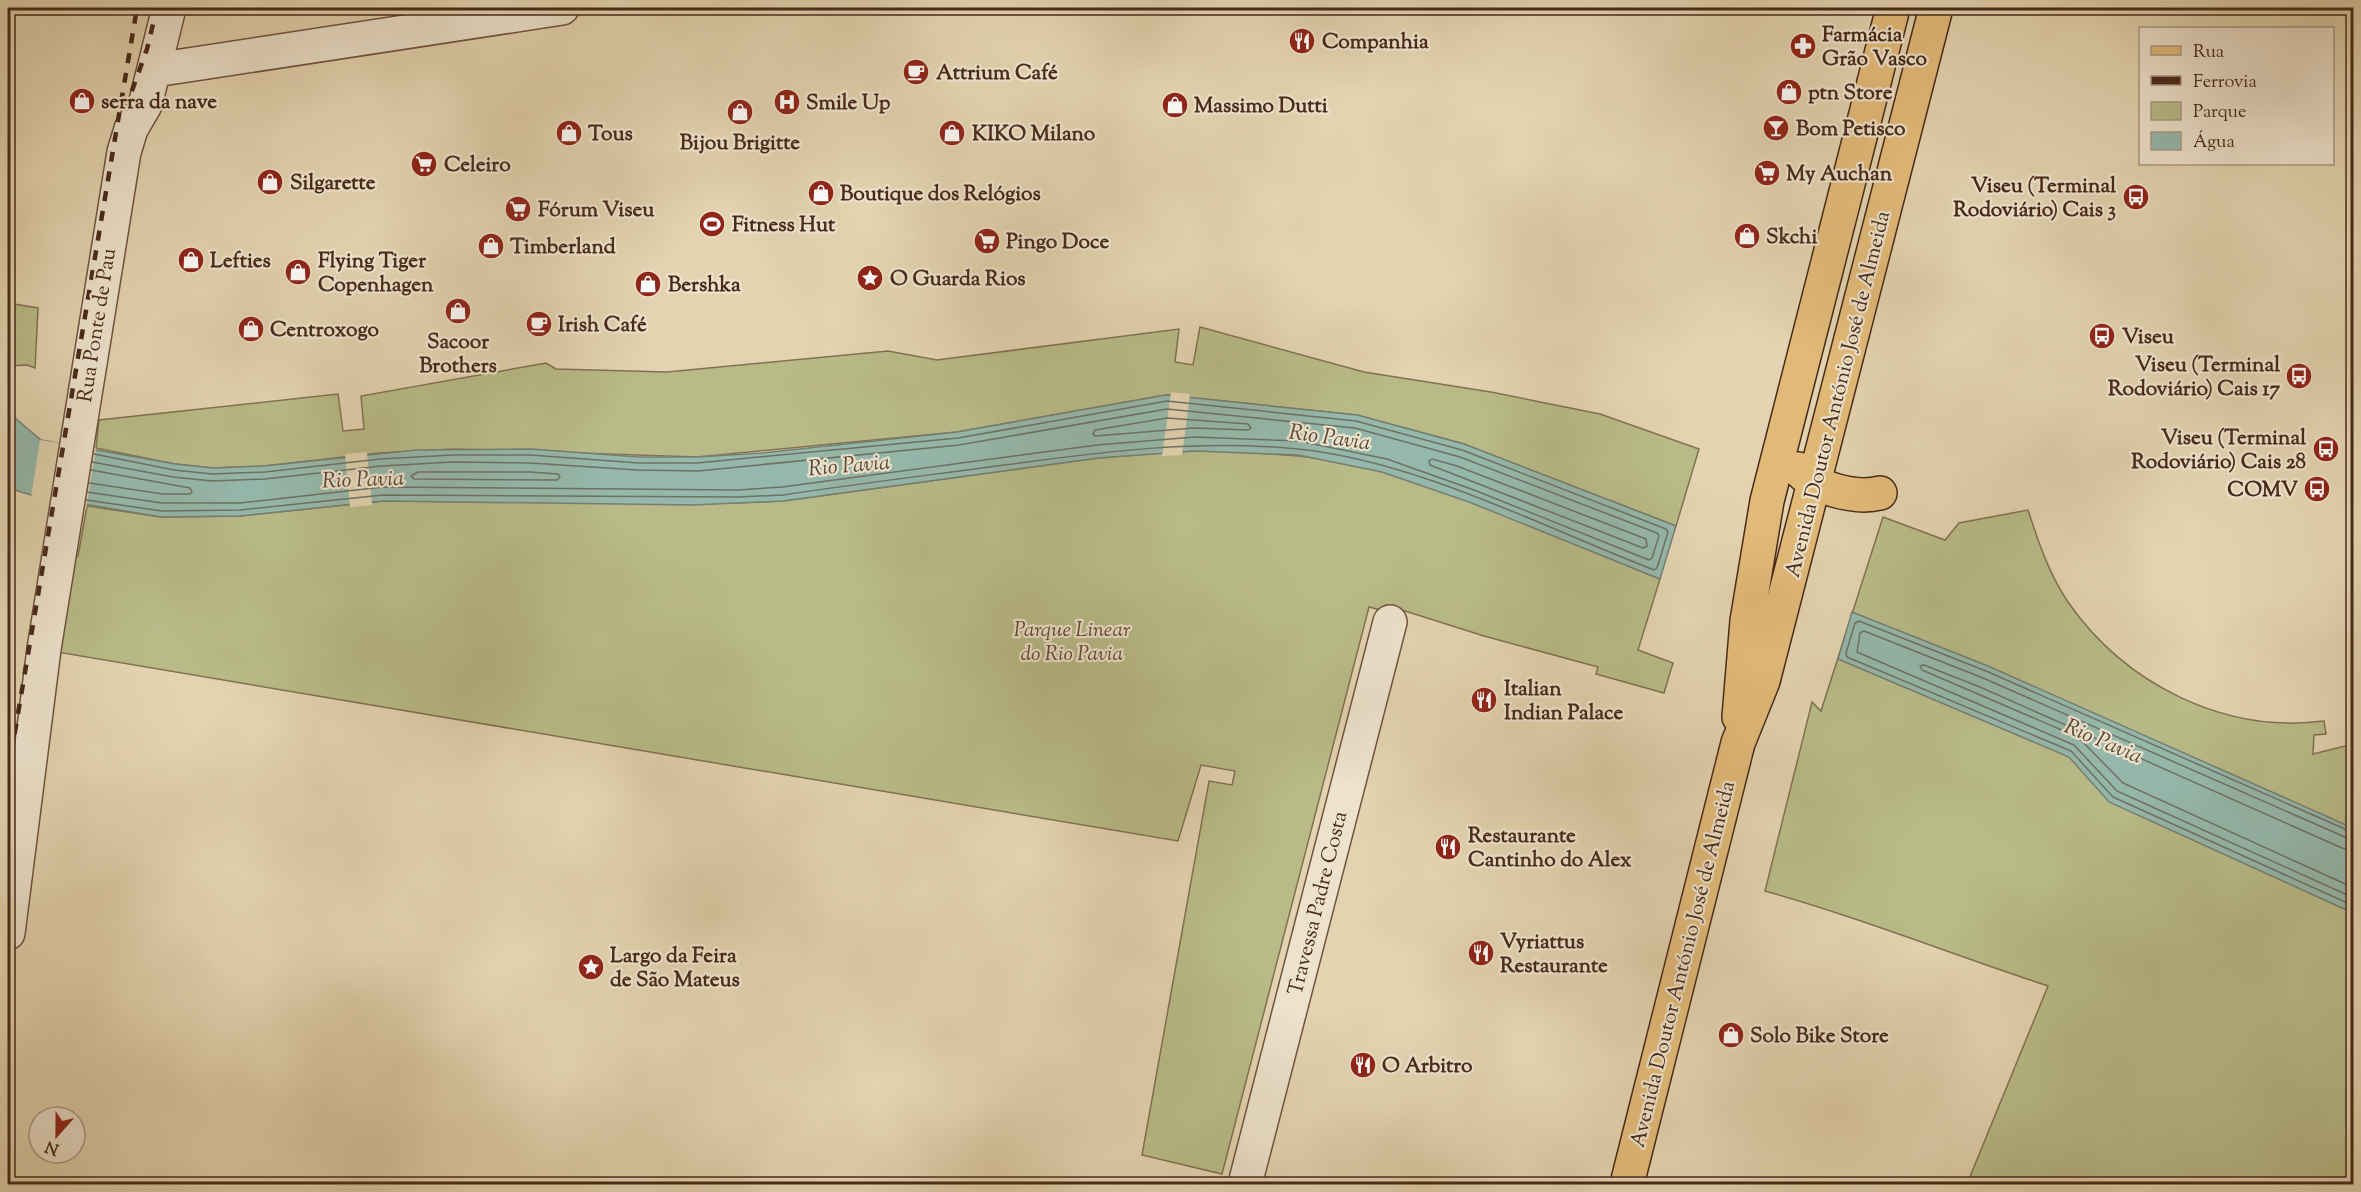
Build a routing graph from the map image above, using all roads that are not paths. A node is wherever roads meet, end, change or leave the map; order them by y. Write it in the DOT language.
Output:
graph roads {
  1 [pos="169,8"];
  2 [pos="562,8"];
  3 [pos="1893,8"];
  4 [pos="1936,8"];
  5 [pos="155,70"];
  6 [pos="1813,321"];
  7 [pos="1814,487"];
  8 [pos="1880,493"];
  9 [pos="1390,622"];
  10 [pos="1753,676"];
  11 [pos="8,933"];
  12 [pos="1245,1185"];
  13 [pos="1627,1185"];
  1 -- 5 [label="street, Rua Ponte de Pau"];
  2 -- 5 [label="street"];
  3 -- 6 [label="main road, Avenida Doutor António José de Almeida"];
  4 -- 7 [label="main road, Avenida Doutor António José de Almeida"];
  5 -- 11 [label="street, Rua Ponte de Pau"];
  6 -- 7 [label="main road"];
  6 -- 10 [label="main road, Avenida Doutor António José de Almeida"];
  7 -- 8 [label="main road"];
  7 -- 10 [label="main road, Avenida Doutor António José de Almeida"];
  9 -- 12 [label="street, Travessa Padre Costa"];
  10 -- 13 [label="main road, Avenida Doutor António José de Almeida"];
}
